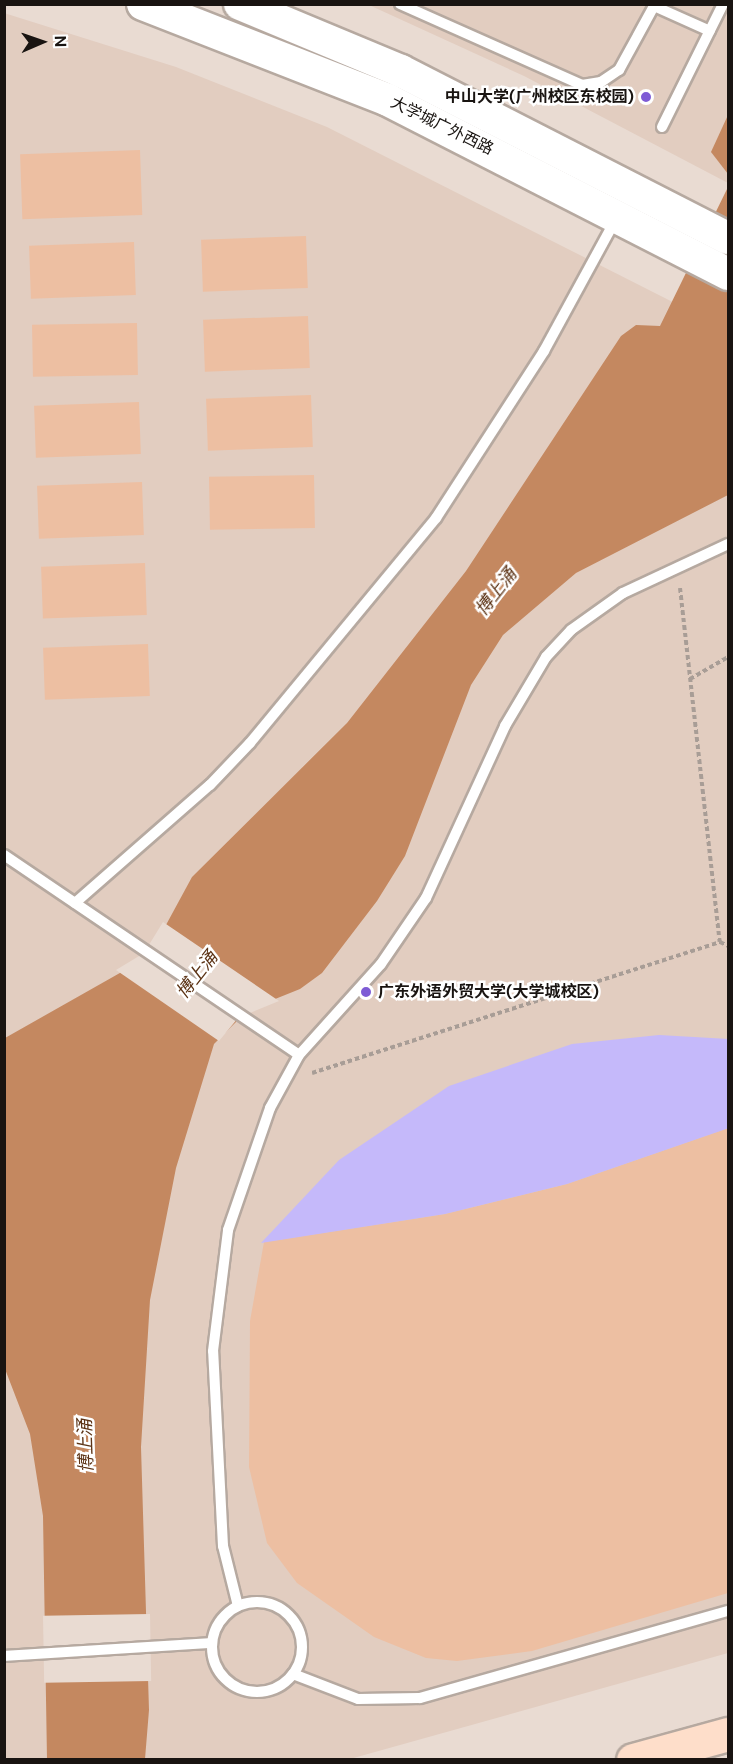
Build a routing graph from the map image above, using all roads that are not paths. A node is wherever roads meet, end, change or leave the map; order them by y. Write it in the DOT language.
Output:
graph roads {
  1 [pos="143,4"];
  2 [pos="240,4"];
  3 [pos="400,4"];
  4 [pos="723,4"];
  5 [pos="710,31"];
  6 [pos="662,127"];
  7 [pos="633,188"];
  8 [pos="618,216"];
  9 [pos="729,238"];
  10 [pos="729,274"];
  11 [pos="729,544"];
  12 [pos="4,855"];
  13 [pos="75,903"];
  14 [pos="299,1055"];
  15 [pos="238,1606"];
  16 [pos="729,1611"];
  17 [pos="212,1643"];
  18 [pos="4,1656"];
  19 [pos="293,1674"];
  20 [pos="729,1734"];
  21 [pos="633,1760"];
  1 -- 8 [label="main road, 大学城广外西路"];
  2 -- 7 [label="main road, 大学城广外西路"];
  3 -- 5 [label="lane"];
  4 -- 5 [label="lane"];
  5 -- 6 [label="lane"];
  7 -- 8 [label="lane"];
  7 -- 9 [label="main road, 大学城广外西路"];
  8 -- 10 [label="main road, 大学城广外西路"];
  8 -- 13 [label="lane"];
  11 -- 14 [label="lane"];
  12 -- 13 [label="lane"];
  13 -- 14 [label="lane"];
  14 -- 15 [label="lane"];
  15 -- 17 [label="lane"];
  15 -- 19 [label="lane"];
  16 -- 19 [label="lane"];
  17 -- 18 [label="lane"];
  17 -- 19 [label="lane"];
  20 -- 21 [label="main road"];
}
